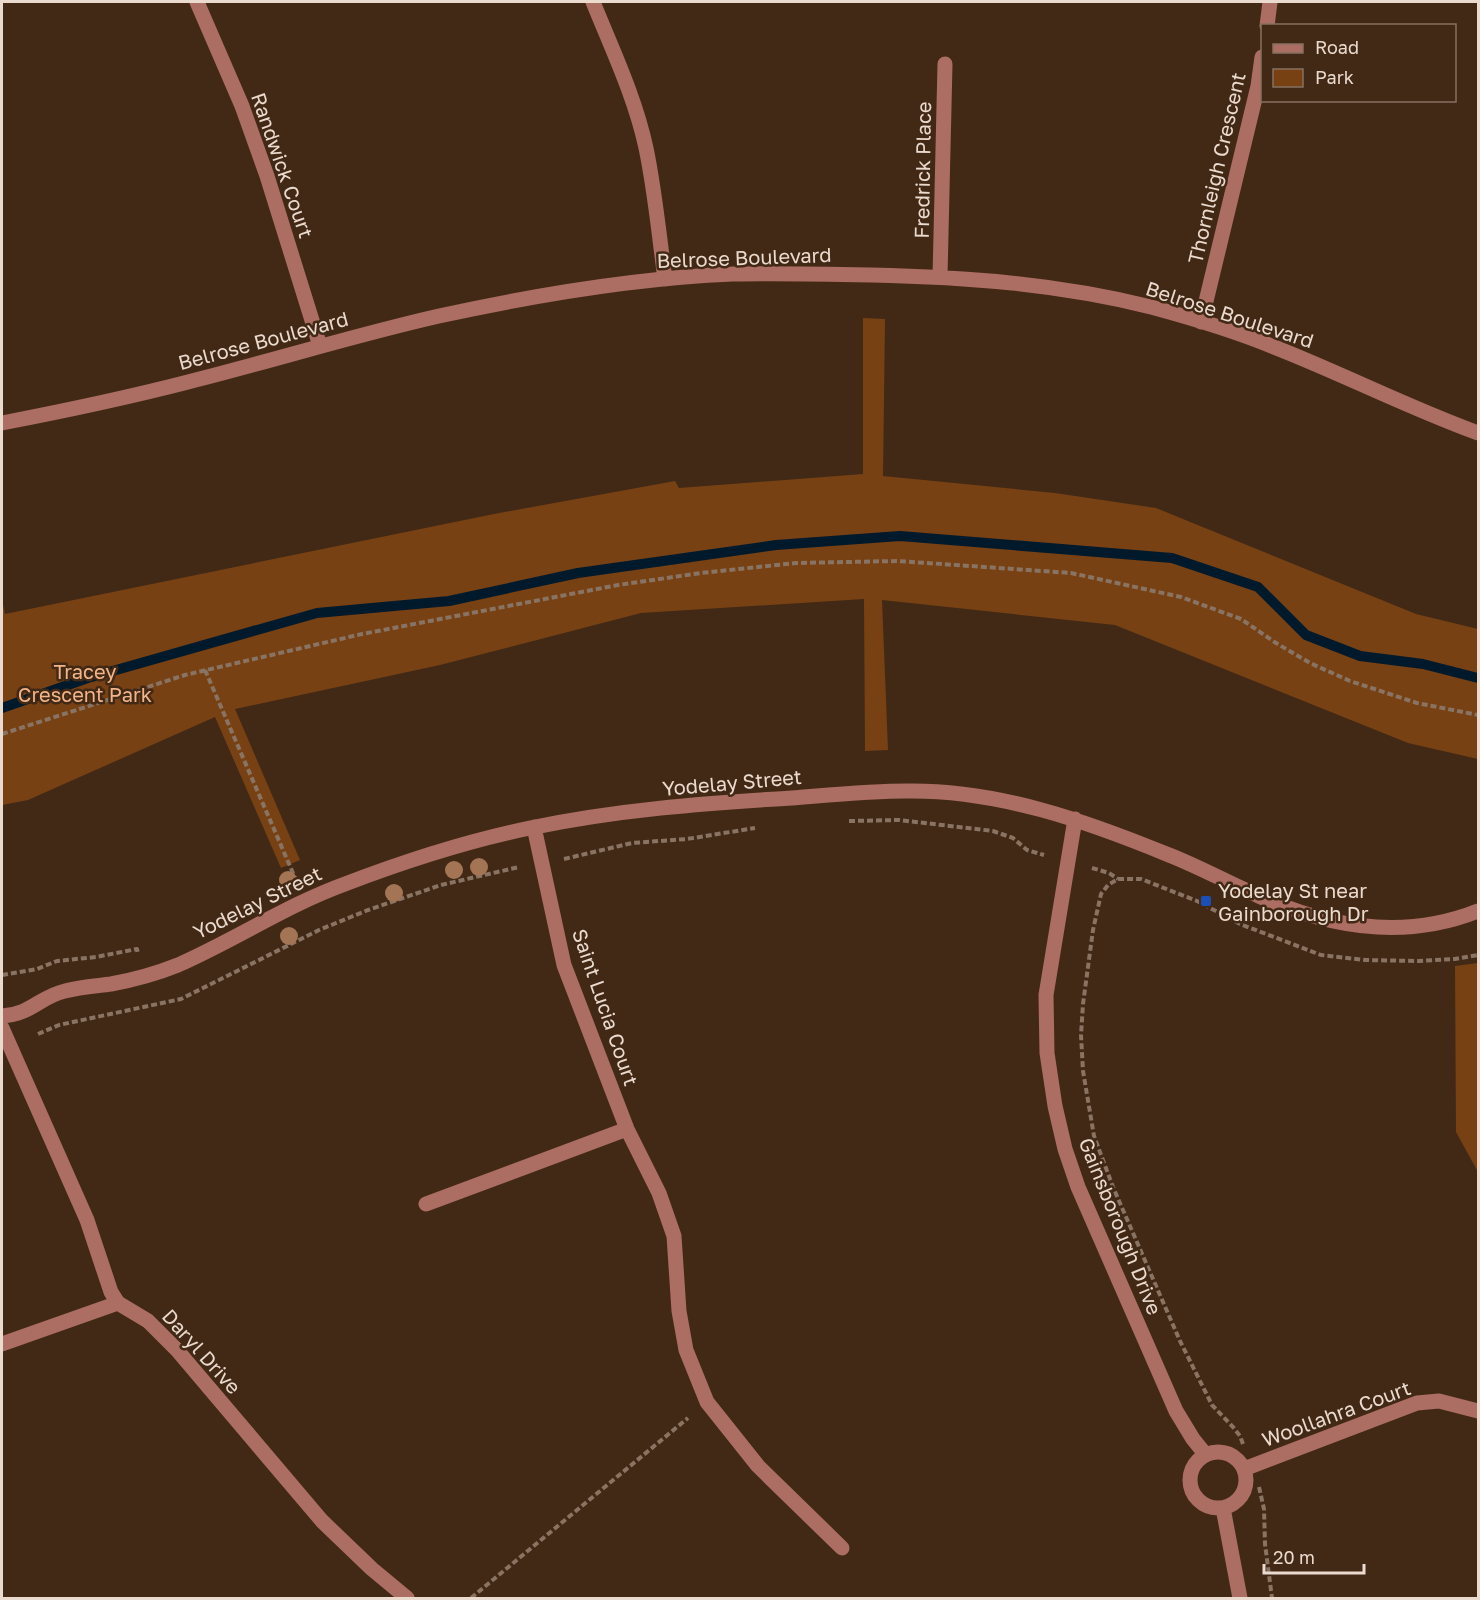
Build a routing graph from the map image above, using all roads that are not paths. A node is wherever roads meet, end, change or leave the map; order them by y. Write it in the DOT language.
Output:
graph roads {
  1 [pos="197,2"];
  2 [pos="593,2"];
  3 [pos="1270,2"];
  4 [pos="1267,24"];
  5 [pos="945,64"];
  6 [pos="1261,69"];
  7 [pos="940,277"];
  8 [pos="665,279"];
  9 [pos="1201,322"];
  10 [pos="320,346"];
  11 [pos="2,423"];
  12 [pos="1479,433"];
  13 [pos="1075,819"];
  14 [pos="534,827"];
  15 [pos="1479,911"];
  16 [pos="2,1016"];
  17 [pos="2,1028"];
  18 [pos="627,1129"];
  19 [pos="426,1204"];
  20 [pos="118,1303"];
  21 [pos="2,1344"];
  22 [pos="1479,1411"];
  23 [pos="1206,1455"];
  24 [pos="1248,1467"];
  25 [pos="1223,1508"];
  26 [pos="842,1548"];
  27 [pos="407,1599"];
  28 [pos="1240,1599"];
  1 -- 10 [label="street, Randwick Court"];
  2 -- 8 [label="street"];
  3 -- 4 [label="street"];
  5 -- 7 [label="street, Fredrick Place"];
  6 -- 9 [label="street, Thornleigh Crescent"];
  7 -- 8 [label="street, Belrose Boulevard"];
  7 -- 9 [label="street, Belrose Boulevard"];
  8 -- 10 [label="street, Belrose Boulevard"];
  9 -- 12 [label="street, Belrose Boulevard"];
  10 -- 11 [label="street, Belrose Boulevard"];
  13 -- 14 [label="street, Yodelay Street"];
  13 -- 15 [label="street, Yodelay Street"];
  13 -- 23 [label="street, Gainsborough Drive"];
  14 -- 16 [label="street, Yodelay Street"];
  14 -- 18 [label="street, Saint Lucia Court"];
  17 -- 20 [label="street"];
  18 -- 19 [label="street"];
  18 -- 26 [label="street, Saint Lucia Court"];
  20 -- 21 [label="street"];
  20 -- 27 [label="street, Daryl Drive"];
  22 -- 24 [label="street, Woollahra Court"];
  23 -- 24 [label="street"];
  23 -- 25 [label="street"];
  24 -- 25 [label="street"];
  25 -- 28 [label="street"];
}
